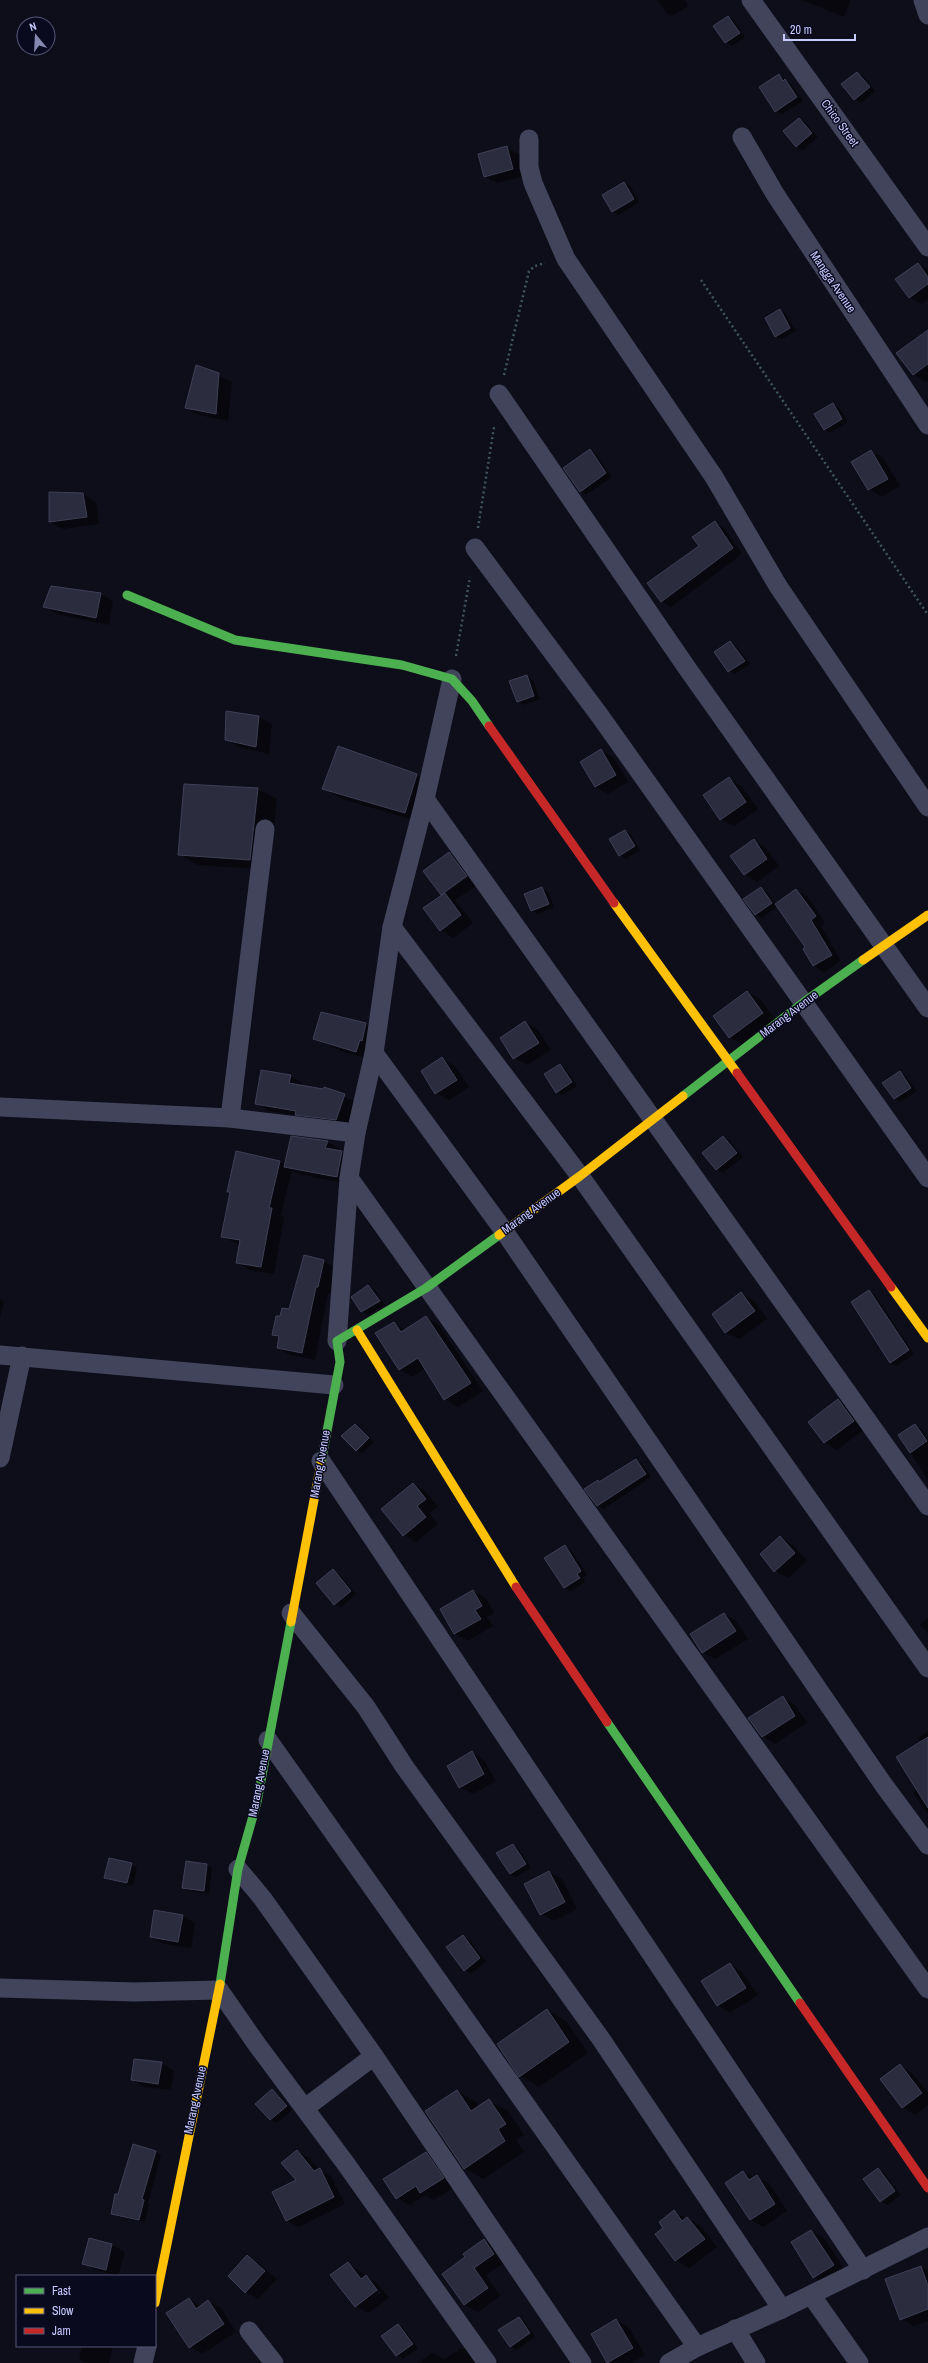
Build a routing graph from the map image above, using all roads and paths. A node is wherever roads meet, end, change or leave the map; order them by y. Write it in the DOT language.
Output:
graph roads {
  1 [pos="751,0"];
  2 [pos="922,0"];
  3 [pos="928,15"];
  4 [pos="742,137"];
  5 [pos="529,139"];
  6 [pos="928,247"];
  7 [pos="566,259"];
  8 [pos="701,280"];
  9 [pos="499,394"];
  10 [pos="928,425"];
  11 [pos="475,548"];
  12 [pos="127,595"];
  13 [pos="928,615"];
  14 [pos="452,679"];
  15 [pos="425,799"];
  16 [pos="928,807"];
  17 [pos="265,829"];
  18 [pos="928,916"];
  19 [pos="392,927"];
  20 [pos="884,946"];
  21 [pos="804,1002"];
  22 [pos="928,1008"];
  23 [pos="374,1053"];
  24 [pos="729,1060"];
  25 [pos="0,1107"];
  26 [pos="230,1118"];
  27 [pos="654,1119"];
  28 [pos="356,1133"];
  29 [pos="580,1176"];
  30 [pos="349,1178"];
  31 [pos="928,1178"];
  32 [pos="504,1231"];
  33 [pos="426,1288"];
  34 [pos="357,1330"];
  35 [pos="928,1338"];
  36 [pos="337,1341"];
  37 [pos="0,1355"];
  38 [pos="22,1356"];
  39 [pos="334,1385"];
  40 [pos="0,1458"];
  41 [pos="321,1461"];
  42 [pos="928,1506"];
  43 [pos="291,1613"];
  44 [pos="928,1668"];
  45 [pos="268,1740"];
  46 [pos="928,1845"];
  47 [pos="238,1869"];
  48 [pos="0,1988"];
  49 [pos="928,1989"];
  50 [pos="219,1990"];
  51 [pos="374,2056"];
  52 [pos="305,2108"];
  53 [pos="928,2188"];
  54 [pos="928,2237"];
  55 [pos="863,2270"];
  56 [pos="811,2295"];
  57 [pos="156,2298"];
  58 [pos="782,2310"];
  59 [pos="735,2330"];
  60 [pos="249,2331"];
  61 [pos="146,2347"];
  62 [pos="697,2347"];
  63 [pos="143,2363"];
  64 [pos="274,2363"];
  65 [pos="487,2363"];
  66 [pos="582,2363"];
  67 [pos="669,2363"];
  68 [pos="756,2363"];
  69 [pos="859,2363"];
  1 -- 6 [label="street, Chico Street"];
  2 -- 3 [label="street"];
  4 -- 10 [label="street, Mangga Avenue"];
  5 -- 7 [label="street"];
  7 -- 9 [label="path"];
  7 -- 16 [label="street"];
  8 -- 13 [label="path"];
  9 -- 11 [label="path"];
  9 -- 20 [label="street"];
  11 -- 14 [label="path"];
  11 -- 21 [label="street"];
  12 -- 14 [label="street"];
  14 -- 15 [label="street"];
  14 -- 24 [label="street"];
  15 -- 19 [label="street"];
  15 -- 27 [label="street"];
  17 -- 26 [label="street"];
  18 -- 20 [label="street, Marang Avenue"];
  19 -- 23 [label="street"];
  19 -- 29 [label="street"];
  20 -- 21 [label="street, Marang Avenue"];
  20 -- 22 [label="street"];
  21 -- 24 [label="street, Marang Avenue"];
  21 -- 31 [label="street"];
  23 -- 28 [label="street"];
  23 -- 32 [label="street"];
  24 -- 27 [label="street, Marang Avenue"];
  24 -- 35 [label="street"];
  25 -- 26 [label="street"];
  26 -- 28 [label="street"];
  27 -- 29 [label="street, Marang Avenue"];
  27 -- 42 [label="street"];
  28 -- 30 [label="street"];
  29 -- 32 [label="street, Marang Avenue"];
  29 -- 44 [label="street"];
  30 -- 33 [label="street"];
  30 -- 36 [label="street"];
  32 -- 33 [label="street, Marang Avenue"];
  32 -- 46 [label="street"];
  33 -- 34 [label="street, Marang Avenue"];
  33 -- 49 [label="street"];
  34 -- 36 [label="street, Marang Avenue"];
  34 -- 53 [label="street"];
  36 -- 39 [label="street, Marang Avenue"];
  37 -- 38 [label="street"];
  38 -- 39 [label="street"];
  38 -- 40 [label="street"];
  39 -- 41 [label="street, Marang Avenue"];
  41 -- 43 [label="street, Marang Avenue"];
  41 -- 55 [label="street"];
  43 -- 45 [label="street, Marang Avenue"];
  43 -- 58 [label="street"];
  45 -- 47 [label="street, Marang Avenue"];
  45 -- 62 [label="street"];
  47 -- 50 [label="street, Marang Avenue"];
  47 -- 51 [label="street"];
  48 -- 50 [label="street"];
  50 -- 52 [label="street"];
  50 -- 57 [label="street, Marang Avenue"];
  51 -- 52 [label="street"];
  51 -- 66 [label="street"];
  52 -- 65 [label="street"];
  54 -- 55 [label="street"];
  55 -- 56 [label="street"];
  56 -- 58 [label="street"];
  56 -- 69 [label="street"];
  58 -- 59 [label="street"];
  59 -- 62 [label="street"];
  59 -- 68 [label="street"];
  60 -- 64 [label="street"];
  61 -- 63 [label="street"];
  62 -- 67 [label="street"];
}
